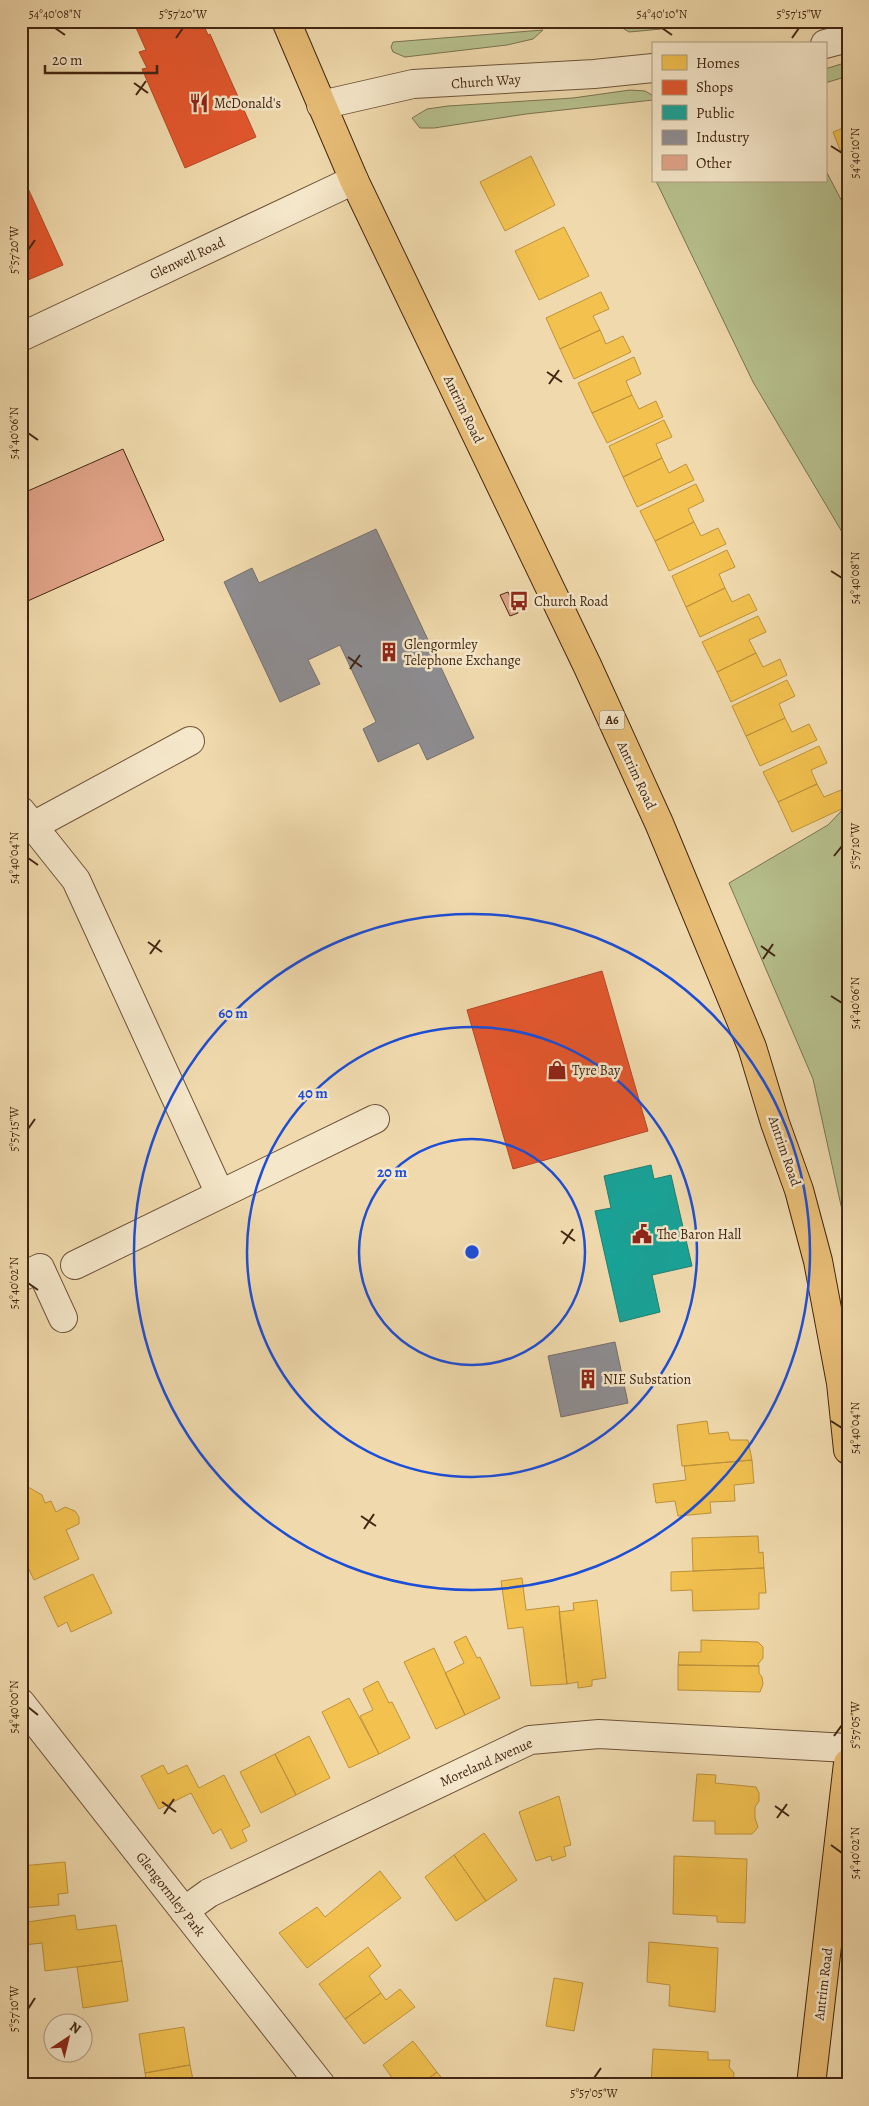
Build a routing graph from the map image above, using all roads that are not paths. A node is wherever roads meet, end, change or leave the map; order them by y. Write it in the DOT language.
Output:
graph roads {
  1 [pos="286,21"];
  2 [pos="848,38"];
  3 [pos="826,44"];
  4 [pos="652,68"];
  5 [pos="321,105"];
  6 [pos="354,180"];
  7 [pos="21,337"];
  8 [pos="190,741"];
  9 [pos="27,818"];
  10 [pos="375,1119"];
  11 [pos="220,1194"];
  12 [pos="74,1265"];
  13 [pos="21,1277"];
  14 [pos="63,1318"];
  15 [pos="848,1450"];
  16 [pos="21,1703"];
  17 [pos="848,1748"];
  18 [pos="848,1763"];
  19 [pos="184,1911"];
  20 [pos="321,2085"];
  21 [pos="811,2085"];
  1 -- 5 [label="main road, Antrim Road / A6"];
  2 -- 3 [label="street"];
  4 -- 5 [label="street, Church Way"];
  5 -- 6 [label="main road, Antrim Road / A6"];
  6 -- 7 [label="street, Glenwell Road"];
  6 -- 15 [label="main road, Antrim Road / A6"];
  8 -- 9 [label="street"];
  9 -- 11 [label="street"];
  10 -- 11 [label="street"];
  11 -- 12 [label="street"];
  13 -- 14 [label="street"];
  16 -- 19 [label="street, Glengormley Park"];
  17 -- 19 [label="street, Moreland Avenue"];
  18 -- 21 [label="main road, Antrim Road"];
  19 -- 20 [label="street, Glengormley Park"];
}
